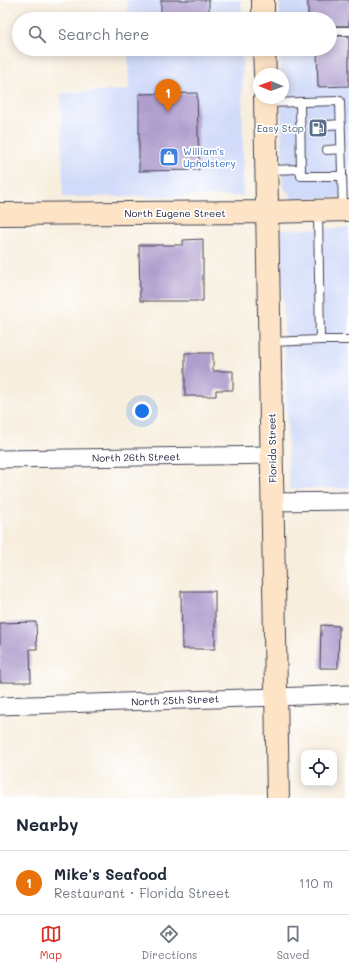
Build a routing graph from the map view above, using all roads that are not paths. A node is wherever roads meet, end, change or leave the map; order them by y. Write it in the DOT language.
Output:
graph roads {
  1 [pos="263,0"];
  2 [pos="263,12"];
  3 [pos="337,31"];
  4 [pos="349,31"];
  5 [pos="264,56"];
  6 [pos="265,68"];
  7 [pos="289,101"];
  8 [pos="300,102"];
  9 [pos="265,104"];
  10 [pos="341,124"];
  11 [pos="328,125"];
  12 [pos="341,149"];
  13 [pos="328,150"];
  14 [pos="301,169"];
  15 [pos="266,170"];
  16 [pos="342,176"];
  17 [pos="346,210"];
  18 [pos="318,211"];
  19 [pos="267,212"];
  20 [pos="0,214"];
  21 [pos="320,340"];
  22 [pos="349,340"];
  23 [pos="270,342"];
  24 [pos="272,455"];
  25 [pos="0,460"];
  26 [pos="349,501"];
  27 [pos="273,502"];
  28 [pos="349,694"];
  29 [pos="276,698"];
  30 [pos="0,706"];
  31 [pos="278,798"];
  1 -- 2 [label="main road"];
  3 -- 4 [label="lane"];
  5 -- 6 [label="main road"];
  7 -- 8 [label="lane"];
  8 -- 10 [label="lane"];
  8 -- 14 [label="lane"];
  9 -- 15 [label="main road, Florida Street"];
  10 -- 11 [label="lane"];
  10 -- 12 [label="lane"];
  12 -- 13 [label="lane"];
  12 -- 16 [label="lane"];
  14 -- 15 [label="lane"];
  14 -- 16 [label="lane"];
  15 -- 19 [label="main road, Florida Street"];
  16 -- 17 [label="lane"];
  17 -- 18 [label="main road, North Eugene Street"];
  18 -- 19 [label="main road, North Eugene Street"];
  18 -- 21 [label="lane"];
  19 -- 20 [label="main road, North Eugene Street"];
  19 -- 23 [label="main road, Florida Street"];
  21 -- 22 [label="lane"];
  21 -- 23 [label="lane"];
  23 -- 24 [label="main road, Florida Street"];
  24 -- 25 [label="street, North 26th Street"];
  24 -- 27 [label="main road, Florida Street"];
  26 -- 27 [label="street"];
  27 -- 29 [label="main road, Florida Street"];
  28 -- 29 [label="street, North 25th Street"];
  29 -- 30 [label="street, North 25th Street"];
  29 -- 31 [label="main road, Florida Street"];
}
